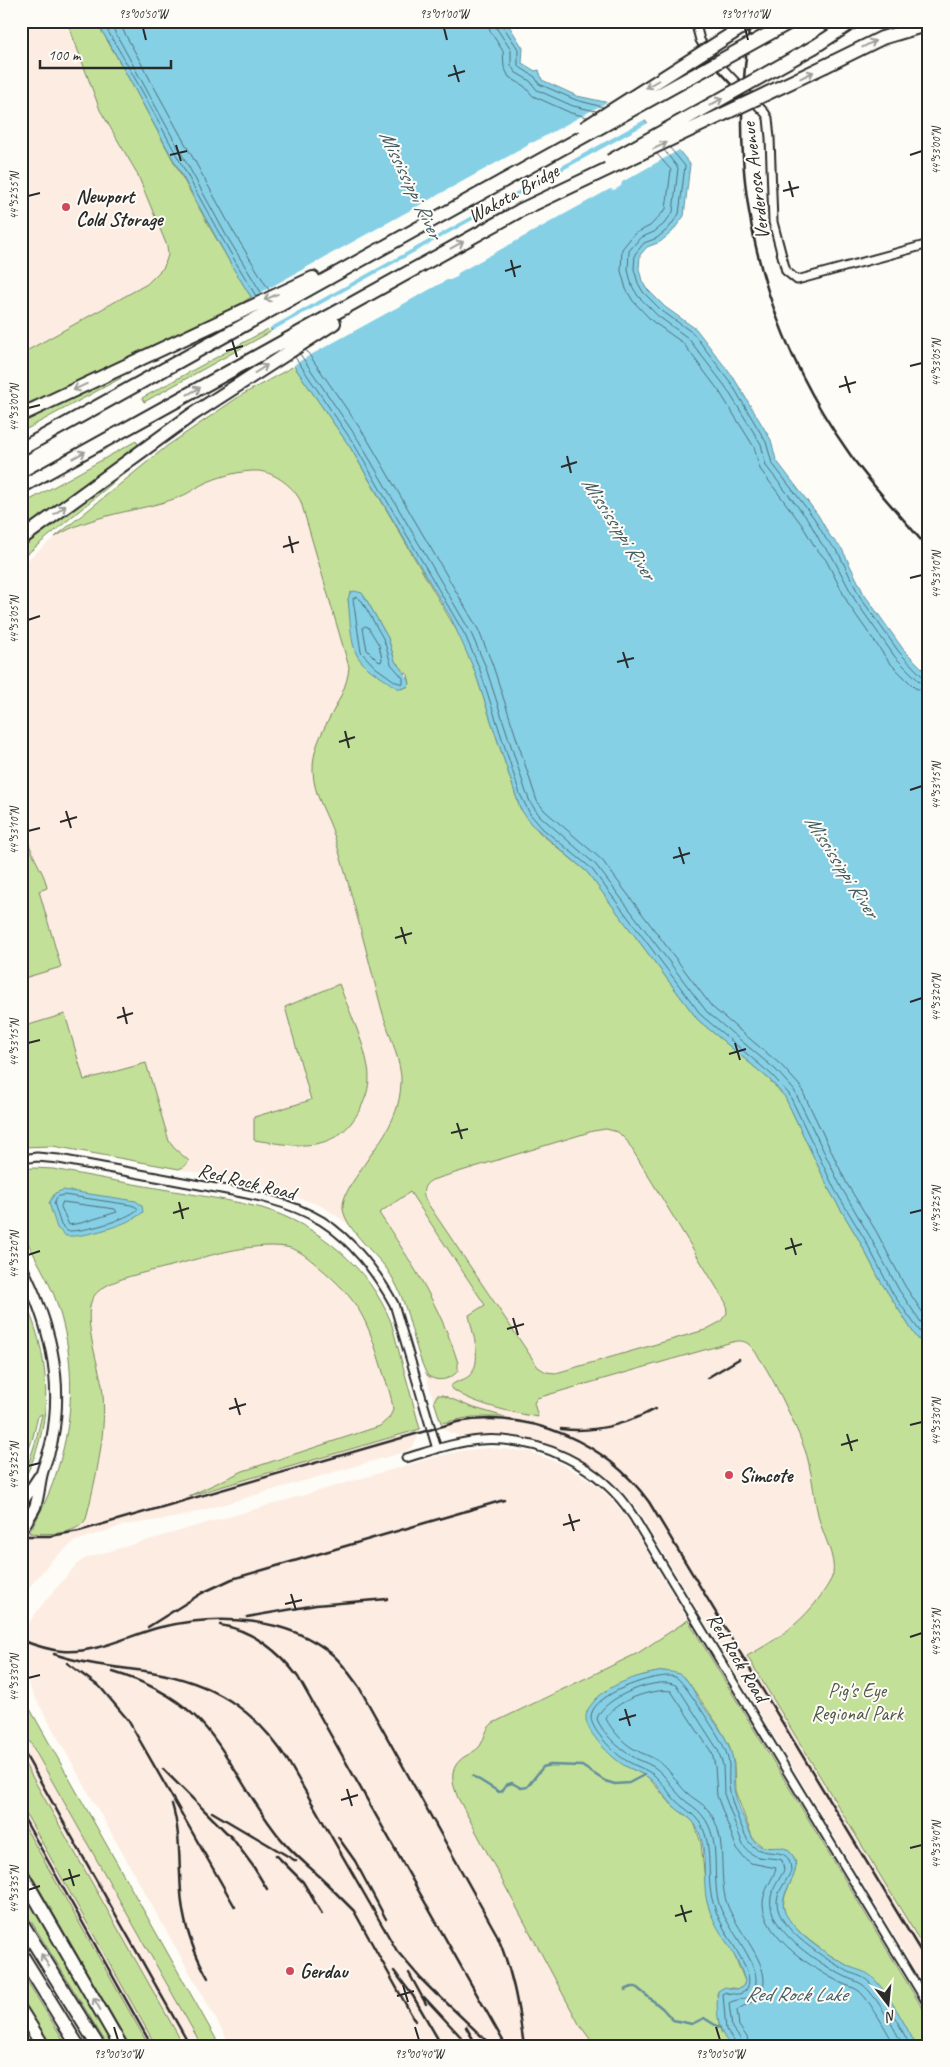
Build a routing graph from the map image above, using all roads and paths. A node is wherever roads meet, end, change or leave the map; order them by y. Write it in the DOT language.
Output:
graph roads {
  1 [pos="695,21"];
  2 [pos="752,21"];
  3 [pos="792,21"];
  4 [pos="854,21"];
  5 [pos="929,24"];
  6 [pos="503,182"];
  7 [pos="521,210"];
  8 [pos="395,241"];
  9 [pos="929,244"];
  10 [pos="414,269"];
  11 [pos="21,415"];
  12 [pos="21,449"];
  13 [pos="21,487"];
  14 [pos="21,539"];
  15 [pos="21,1159"];
  16 [pos="21,1266"];
  17 [pos="437,1449"];
  18 [pos="406,1458"];
  19 [pos="43,1472"];
  20 [pos="21,1504"];
  21 [pos="21,1530"];
  22 [pos="21,1873"];
  23 [pos="21,1922"];
  24 [pos="21,1954"];
  25 [pos="929,2006"];
  26 [pos="21,2011"];
  27 [pos="42,2046"];
  28 [pos="78,2046"];
  29 [pos="98,2046"];
  30 [pos="121,2046"];
  1 -- 9 [label="street, Verderosa Avenue"];
  2 -- 6 [label="highway, one-way, bridge"];
  3 -- 6 [label="highway, Wakota Bridge, bridge"];
  7 -- 4 [label="highway, Wakota Bridge, one-way, bridge"];
  7 -- 5 [label="highway, one-way, bridge"];
  6 -- 8 [label="highway, Wakota Bridge"];
  10 -- 7 [label="highway, Wakota Bridge, one-way"];
  8 -- 11 [label="highway, one-way"];
  8 -- 12 [label="highway, Wakota Bridge"];
  13 -- 10 [label="highway, Wakota Bridge, one-way"];
  14 -- 10 [label="highway, one-way"];
  15 -- 17 [label="street, Red Rock Road"];
  16 -- 19 [label="main road"];
  17 -- 18 [label="street, Red Rock Road"];
  17 -- 25 [label="street, Red Rock Road"];
  19 -- 20 [label="main road"];
  19 -- 21 [label="main road"];
  30 -- 22 [label="highway, one-way"];
  29 -- 23 [label="highway, one-way"];
  24 -- 28 [label="highway"];
  26 -- 27 [label="highway"];
}
